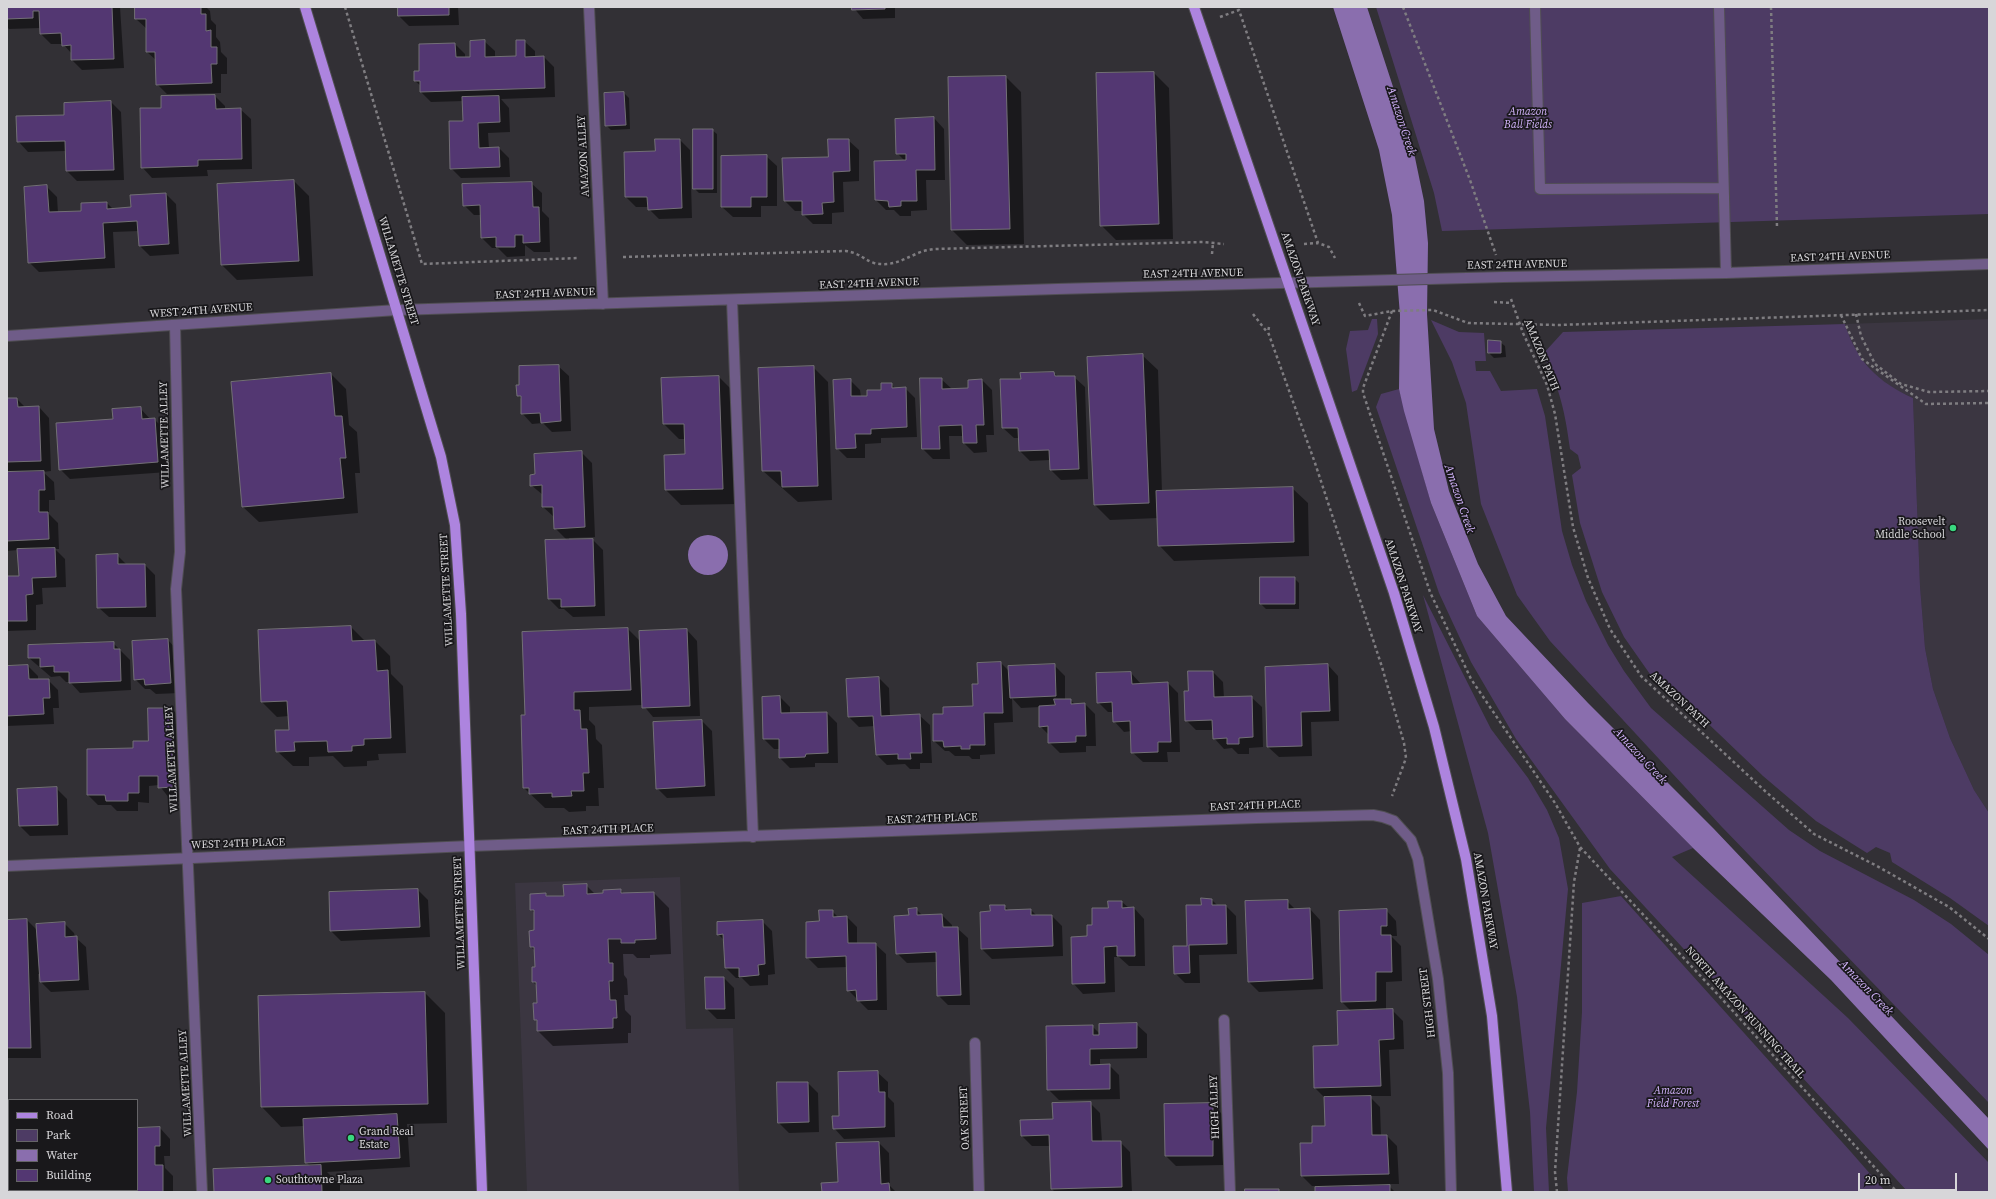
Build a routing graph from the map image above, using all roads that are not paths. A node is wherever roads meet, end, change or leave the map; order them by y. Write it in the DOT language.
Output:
graph roads {
  1 [pos="305,7"];
  2 [pos="589,7"];
  3 [pos="1194,7"];
  4 [pos="1535,7"];
  5 [pos="1719,7"];
  6 [pos="1723,188"];
  7 [pos="1989,264"];
  8 [pos="1726,273"];
  9 [pos="1289,284"];
  10 [pos="732,300"];
  11 [pos="603,304"];
  12 [pos="397,310"];
  13 [pos="175,325"];
  14 [pos="7,336"];
  15 [pos="1394,821"];
  16 [pos="752,838"];
  17 [pos="470,846"];
  18 [pos="189,858"];
  19 [pos="7,866"];
  20 [pos="1224,1020"];
  21 [pos="975,1043"];
  22 [pos="202,1192"];
  23 [pos="482,1192"];
  24 [pos="979,1192"];
  25 [pos="1230,1192"];
  26 [pos="1451,1192"];
  27 [pos="1507,1192"];
  1 -- 12 [label="main road, WILLAMETTE STREET"];
  2 -- 11 [label="street, AMAZON ALLEY"];
  3 -- 9 [label="main road, AMAZON PARKWAY"];
  4 -- 6 [label="street"];
  5 -- 6 [label="street"];
  6 -- 8 [label="street"];
  7 -- 8 [label="street, EAST 24TH AVENUE"];
  8 -- 9 [label="street, EAST 24TH AVENUE"];
  9 -- 10 [label="street, EAST 24TH AVENUE"];
  9 -- 27 [label="main road, AMAZON PARKWAY"];
  10 -- 11 [label="street, EAST 24TH AVENUE"];
  10 -- 16 [label="street"];
  11 -- 12 [label="street, EAST 24TH AVENUE"];
  12 -- 13 [label="street, WEST 24TH AVENUE"];
  12 -- 17 [label="main road, WILLAMETTE STREET"];
  13 -- 14 [label="street, WEST 24TH AVENUE"];
  13 -- 18 [label="street, WILLAMETTE ALLEY"];
  15 -- 16 [label="street, EAST 24TH PLACE"];
  15 -- 26 [label="street, HIGH STREET"];
  16 -- 17 [label="street, EAST 24TH PLACE"];
  17 -- 18 [label="street, WEST 24TH PLACE"];
  17 -- 23 [label="main road, WILLAMETTE STREET"];
  18 -- 19 [label="street, WEST 24TH PLACE"];
  18 -- 22 [label="street, WILLAMETTE ALLEY"];
  20 -- 25 [label="street, HIGH ALLEY"];
  21 -- 24 [label="street, OAK STREET"];
}
